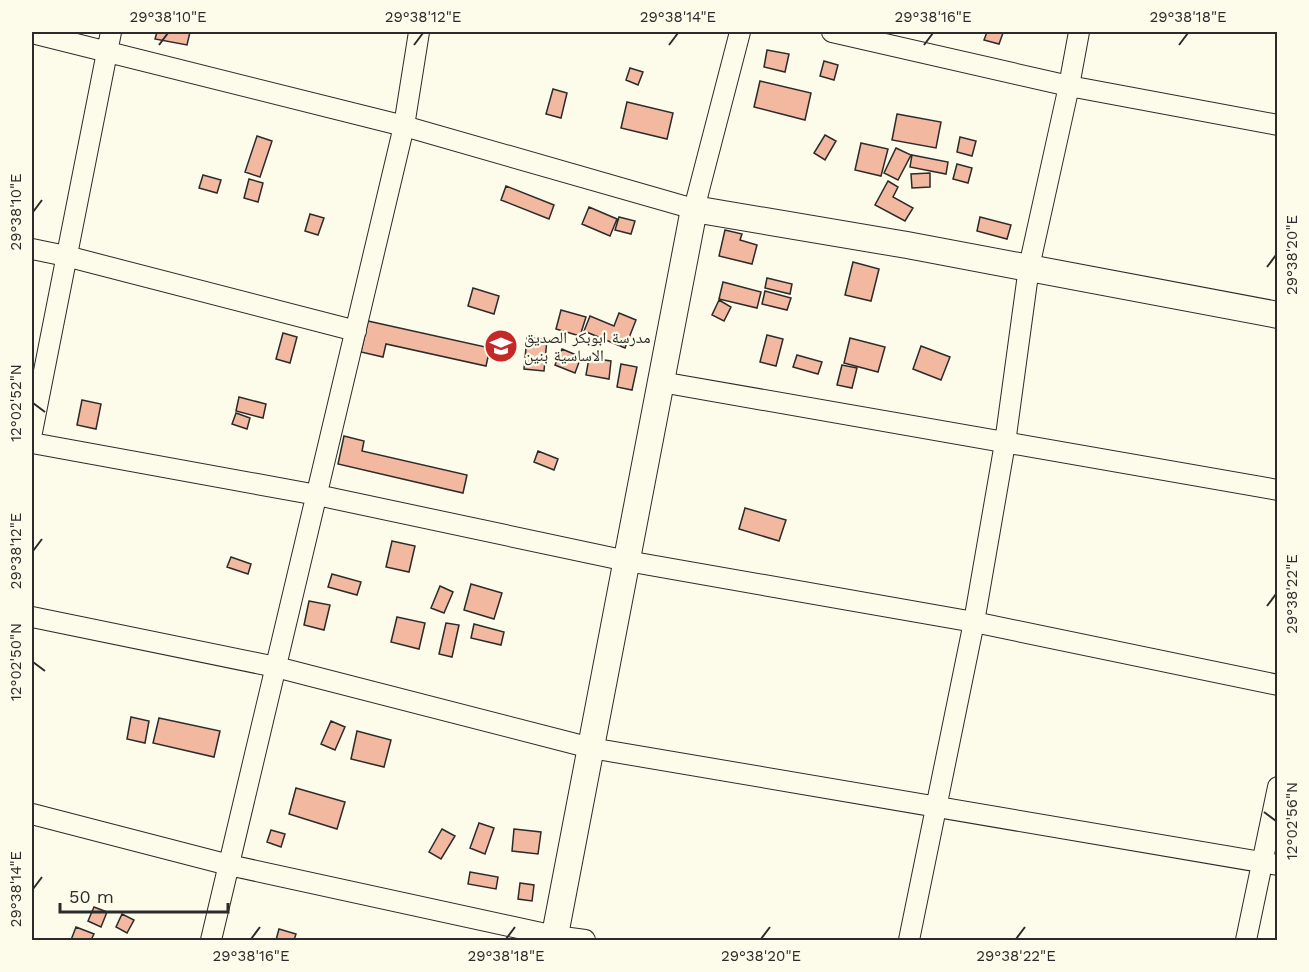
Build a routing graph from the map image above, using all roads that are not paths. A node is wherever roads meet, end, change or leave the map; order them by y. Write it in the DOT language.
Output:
graph roads {
  1 [pos="111,32"];
  2 [pos="419,32"];
  3 [pos="740,32"];
  4 [pos="832,32"];
  5 [pos="1079,32"];
  6 [pos="32,33"];
  7 [pos="107,52"];
  8 [pos="1069,86"];
  9 [pos="1278,125"];
  10 [pos="404,126"];
  11 [pos="694,209"];
  12 [pos="32,249"];
  13 [pos="66,256"];
  14 [pos="1029,267"];
  15 [pos="1278,315"];
  16 [pos="356,331"];
  17 [pos="661,382"];
  18 [pos="32,432"];
  19 [pos="1005,442"];
  20 [pos="32,443"];
  21 [pos="1278,490"];
  22 [pos="317,495"];
  23 [pos="627,561"];
  24 [pos="32,617"];
  25 [pos="974,622"];
  26 [pos="276,667"];
  27 [pos="1278,685"];
  28 [pos="591,748"];
  29 [pos="1278,787"];
  30 [pos="936,807"];
  31 [pos="32,814"];
  32 [pos="1270,864"];
  33 [pos="229,865"];
  34 [pos="555,938"];
  35 [pos="211,940"];
  36 [pos="585,940"];
  37 [pos="909,940"];
  38 [pos="1246,940"];
  1 -- 7 [label="street"];
  2 -- 10 [label="street"];
  3 -- 11 [label="street"];
  4 -- 8 [label="street"];
  5 -- 8 [label="street"];
  6 -- 7 [label="street"];
  7 -- 10 [label="street"];
  7 -- 13 [label="street"];
  8 -- 9 [label="street"];
  8 -- 14 [label="street"];
  10 -- 11 [label="street"];
  10 -- 16 [label="street"];
  11 -- 14 [label="street"];
  11 -- 17 [label="street"];
  12 -- 13 [label="street"];
  13 -- 16 [label="street"];
  13 -- 18 [label="street"];
  14 -- 15 [label="street"];
  14 -- 19 [label="street"];
  16 -- 22 [label="street"];
  17 -- 19 [label="street"];
  17 -- 23 [label="street"];
  19 -- 21 [label="street"];
  19 -- 25 [label="street"];
  20 -- 22 [label="street"];
  22 -- 23 [label="street"];
  22 -- 26 [label="street"];
  23 -- 25 [label="street"];
  23 -- 28 [label="street"];
  24 -- 26 [label="street"];
  25 -- 27 [label="street"];
  25 -- 30 [label="street"];
  26 -- 28 [label="street"];
  26 -- 33 [label="street"];
  28 -- 30 [label="street"];
  28 -- 34 [label="street"];
  29 -- 32 [label="street"];
  30 -- 32 [label="street"];
  30 -- 37 [label="street"];
  31 -- 33 [label="street"];
  32 -- 38 [label="street"];
  33 -- 34 [label="street"];
  33 -- 35 [label="street"];
  34 -- 36 [label="street"];
}
